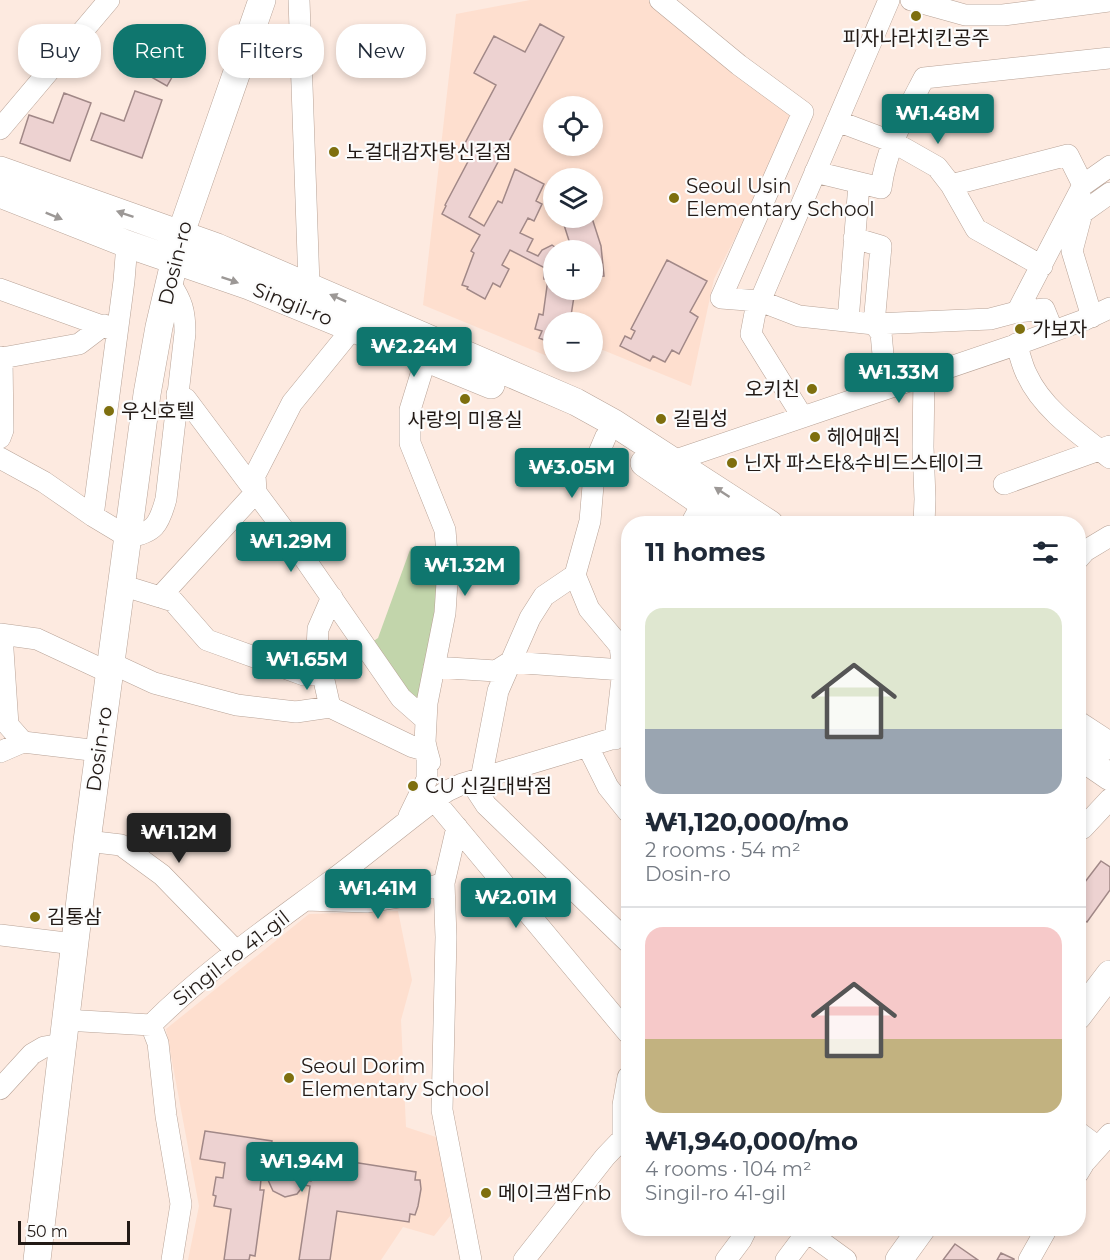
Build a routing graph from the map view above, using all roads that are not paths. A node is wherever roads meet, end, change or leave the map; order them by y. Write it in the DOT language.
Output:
graph roads {
  1 [pos="262,0"];
  2 [pos="299,0"];
  3 [pos="660,0"];
  4 [pos="889,0"];
  5 [pos="911,0"];
  6 [pos="106,1"];
  7 [pos="1110,1"];
  8 [pos="1110,58"];
  9 [pos="837,121"];
  10 [pos="0,129"];
  11 [pos="893,142"];
  12 [pos="1110,166"];
  13 [pos="0,170"];
  14 [pos="816,172"];
  15 [pos="859,184"];
  16 [pos="951,185"];
  17 [pos="1083,185"];
  18 [pos="1110,193"];
  19 [pos="0,194"];
  20 [pos="1069,231"];
  21 [pos="181,233"];
  22 [pos="854,238"];
  23 [pos="127,244"];
  24 [pos="1042,266"];
  25 [pos="172,272"];
  26 [pos="309,285"];
  27 [pos="0,289"];
  28 [pos="760,302"];
  29 [pos="1017,312"];
  30 [pos="1101,313"];
  31 [pos="848,321"];
  32 [pos="873,324"];
  33 [pos="110,328"];
  34 [pos="353,328"];
  35 [pos="1053,331"];
  36 [pos="1016,344"];
  37 [pos="1,358"];
  38 [pos="426,358"];
  39 [pos="924,375"];
  40 [pos="886,387"];
  41 [pos="177,394"];
  42 [pos="802,416"];
  43 [pos="606,436"];
  44 [pos="0,438"];
  45 [pos="1107,452"];
  46 [pos="0,458"];
  47 [pos="673,461"];
  48 [pos="1004,484"];
  49 [pos="256,492"];
  50 [pos="696,514"];
  51 [pos="93,516"];
  52 [pos="758,516"];
  53 [pos="925,516"];
  54 [pos="1110,536"];
  55 [pos="128,537"];
  56 [pos="1086,550"];
  57 [pos="575,575"];
  58 [pos="121,585"];
  59 [pos="160,597"];
  60 [pos="332,597"];
  61 [pos="1,635"];
  62 [pos="621,636"];
  63 [pos="510,662"];
  64 [pos="434,667"];
  65 [pos="110,668"];
  66 [pos="621,672"];
  67 [pos="323,673"];
  68 [pos="330,707"];
  69 [pos="426,720"];
  70 [pos="1086,730"];
  71 [pos="621,737"];
  72 [pos="23,742"];
  73 [pos="1110,746"];
  74 [pos="588,747"];
  75 [pos="99,751"];
  76 [pos="427,751"];
  77 [pos="0,752"];
  78 [pos="1086,760"];
  79 [pos="1110,777"];
  80 [pos="476,780"];
  81 [pos="440,796"];
  82 [pos="1110,800"];
  83 [pos="621,803"];
  84 [pos="406,822"];
  85 [pos="1086,823"];
  86 [pos="457,827"];
  87 [pos="87,841"];
  88 [pos="444,883"];
  89 [pos="305,900"];
  90 [pos="0,935"];
  91 [pos="621,935"];
  92 [pos="74,944"];
  93 [pos="237,951"];
  94 [pos="1110,974"];
  95 [pos="1086,1006"];
  96 [pos="151,1024"];
  97 [pos="621,1025"];
  98 [pos="64,1032"];
  99 [pos="0,1089"];
  100 [pos="1086,1134"];
  101 [pos="1104,1140"];
  102 [pos="621,1141"];
  103 [pos="1086,1163"];
  104 [pos="743,1236"];
  105 [pos="800,1236"];
  106 [pos="812,1236"];
  107 [pos="916,1236"];
  108 [pos="1042,1236"];
  109 [pos="37,1260"];
  110 [pos="172,1260"];
  111 [pos="471,1260"];
  112 [pos="524,1260"];
  113 [pos="726,1260"];
  114 [pos="786,1260"];
  115 [pos="846,1260"];
  116 [pos="899,1260"];
  117 [pos="1029,1260"];
  1 -- 21 [label="main road, Dosin-ro"];
  2 -- 26 [label="street, Singil-ro"];
  3 -- 28 [label="street"];
  4 -- 9 [label="street"];
  5 -- 7 [label="street"];
  6 -- 10 [label="street"];
  8 -- 11 [label="street"];
  9 -- 11 [label="street"];
  9 -- 14 [label="street"];
  11 -- 15 [label="street"];
  11 -- 16 [label="street"];
  12 -- 17 [label="street"];
  21 -- 13 [label="main road, Singil-ro, one-way"];
  14 -- 15 [label="street"];
  14 -- 28 [label="street"];
  15 -- 22 [label="street"];
  16 -- 17 [label="street"];
  16 -- 24 [label="street"];
  17 -- 20 [label="street"];
  18 -- 20 [label="street"];
  19 -- 23 [label="main road, Singil-ro, one-way"];
  20 -- 24 [label="street"];
  20 -- 30 [label="street"];
  21 -- 25 [label="main road, Dosin-ro"];
  21 -- 26 [label="main road, Singil-ro"];
  22 -- 31 [label="street"];
  22 -- 32 [label="street"];
  23 -- 25 [label="main road, Singil-ro"];
  23 -- 33 [label="street"];
  24 -- 29 [label="street"];
  25 -- 34 [label="main road, Singil-ro, one-way"];
  25 -- 41 [label="street"];
  25 -- 55 [label="main road, Dosin-ro"];
  47 -- 26 [label="main road, Singil-ro, one-way"];
  27 -- 33 [label="street"];
  28 -- 31 [label="street"];
  28 -- 42 [label="street"];
  29 -- 32 [label="street"];
  29 -- 35 [label="street"];
  30 -- 35 [label="street"];
  31 -- 32 [label="street"];
  32 -- 40 [label="street"];
  33 -- 37 [label="street"];
  33 -- 51 [label="street"];
  34 -- 38 [label="main road, Singil-ro"];
  34 -- 49 [label="street"];
  35 -- 36 [label="street"];
  36 -- 39 [label="street"];
  36 -- 45 [label="street"];
  37 -- 44 [label="street"];
  38 -- 43 [label="main road, Singil-ro"];
  38 -- 64 [label="street"];
  39 -- 40 [label="street"];
  39 -- 53 [label="street"];
  40 -- 42 [label="street"];
  41 -- 49 [label="street"];
  41 -- 55 [label="street"];
  42 -- 47 [label="street"];
  43 -- 50 [label="main road, Singil-ro"];
  43 -- 57 [label="street"];
  45 -- 48 [label="street"];
  46 -- 51 [label="street"];
  52 -- 47 [label="main road, Singil-ro, one-way"];
  49 -- 59 [label="street"];
  49 -- 60 [label="street"];
  51 -- 55 [label="street"];
  54 -- 56 [label="street"];
  55 -- 58 [label="main road, Dosin-ro"];
  57 -- 62 [label="street"];
  57 -- 63 [label="street"];
  58 -- 59 [label="street"];
  58 -- 65 [label="main road, Dosin-ro"];
  59 -- 67 [label="street"];
  60 -- 67 [label="street"];
  60 -- 69 [label="street"];
  61 -- 65 [label="street"];
  61 -- 72 [label="street"];
  63 -- 64 [label="street"];
  63 -- 66 [label="street"];
  63 -- 80 [label="street"];
  64 -- 69 [label="street"];
  65 -- 68 [label="street"];
  65 -- 75 [label="main road, Dosin-ro"];
  67 -- 68 [label="street"];
  68 -- 76 [label="street"];
  69 -- 76 [label="street"];
  70 -- 73 [label="main road"];
  71 -- 74 [label="street, Singil-ro 41-gil"];
  72 -- 75 [label="street"];
  72 -- 77 [label="street"];
  74 -- 80 [label="street, Singil-ro 41-gil"];
  74 -- 83 [label="street"];
  75 -- 87 [label="main road, Dosin-ro"];
  76 -- 81 [label="street"];
  76 -- 84 [label="street"];
  78 -- 79 [label="main road"];
  80 -- 81 [label="street, Singil-ro 41-gil"];
  80 -- 91 [label="street"];
  81 -- 84 [label="street, Singil-ro 41-gil"];
  81 -- 86 [label="street"];
  82 -- 85 [label="street"];
  84 -- 89 [label="street, Singil-ro 41-gil"];
  86 -- 88 [label="street"];
  86 -- 97 [label="street"];
  87 -- 92 [label="main road, Dosin-ro"];
  87 -- 93 [label="street"];
  88 -- 89 [label="street"];
  88 -- 111 [label="street"];
  89 -- 93 [label="street, Singil-ro 41-gil"];
  90 -- 92 [label="street"];
  92 -- 98 [label="main road, Dosin-ro"];
  93 -- 96 [label="street, Singil-ro 41-gil"];
  94 -- 95 [label="main road"];
  96 -- 98 [label="street"];
  96 -- 110 [label="street"];
  98 -- 99 [label="street"];
  98 -- 109 [label="main road, Dosin-ro"];
  100 -- 101 [label="street"];
  101 -- 103 [label="street"];
  102 -- 112 [label="street"];
  104 -- 113 [label="street"];
  105 -- 114 [label="street"];
  106 -- 115 [label="street"];
  107 -- 116 [label="main road"];
  108 -- 117 [label="street"];
}
